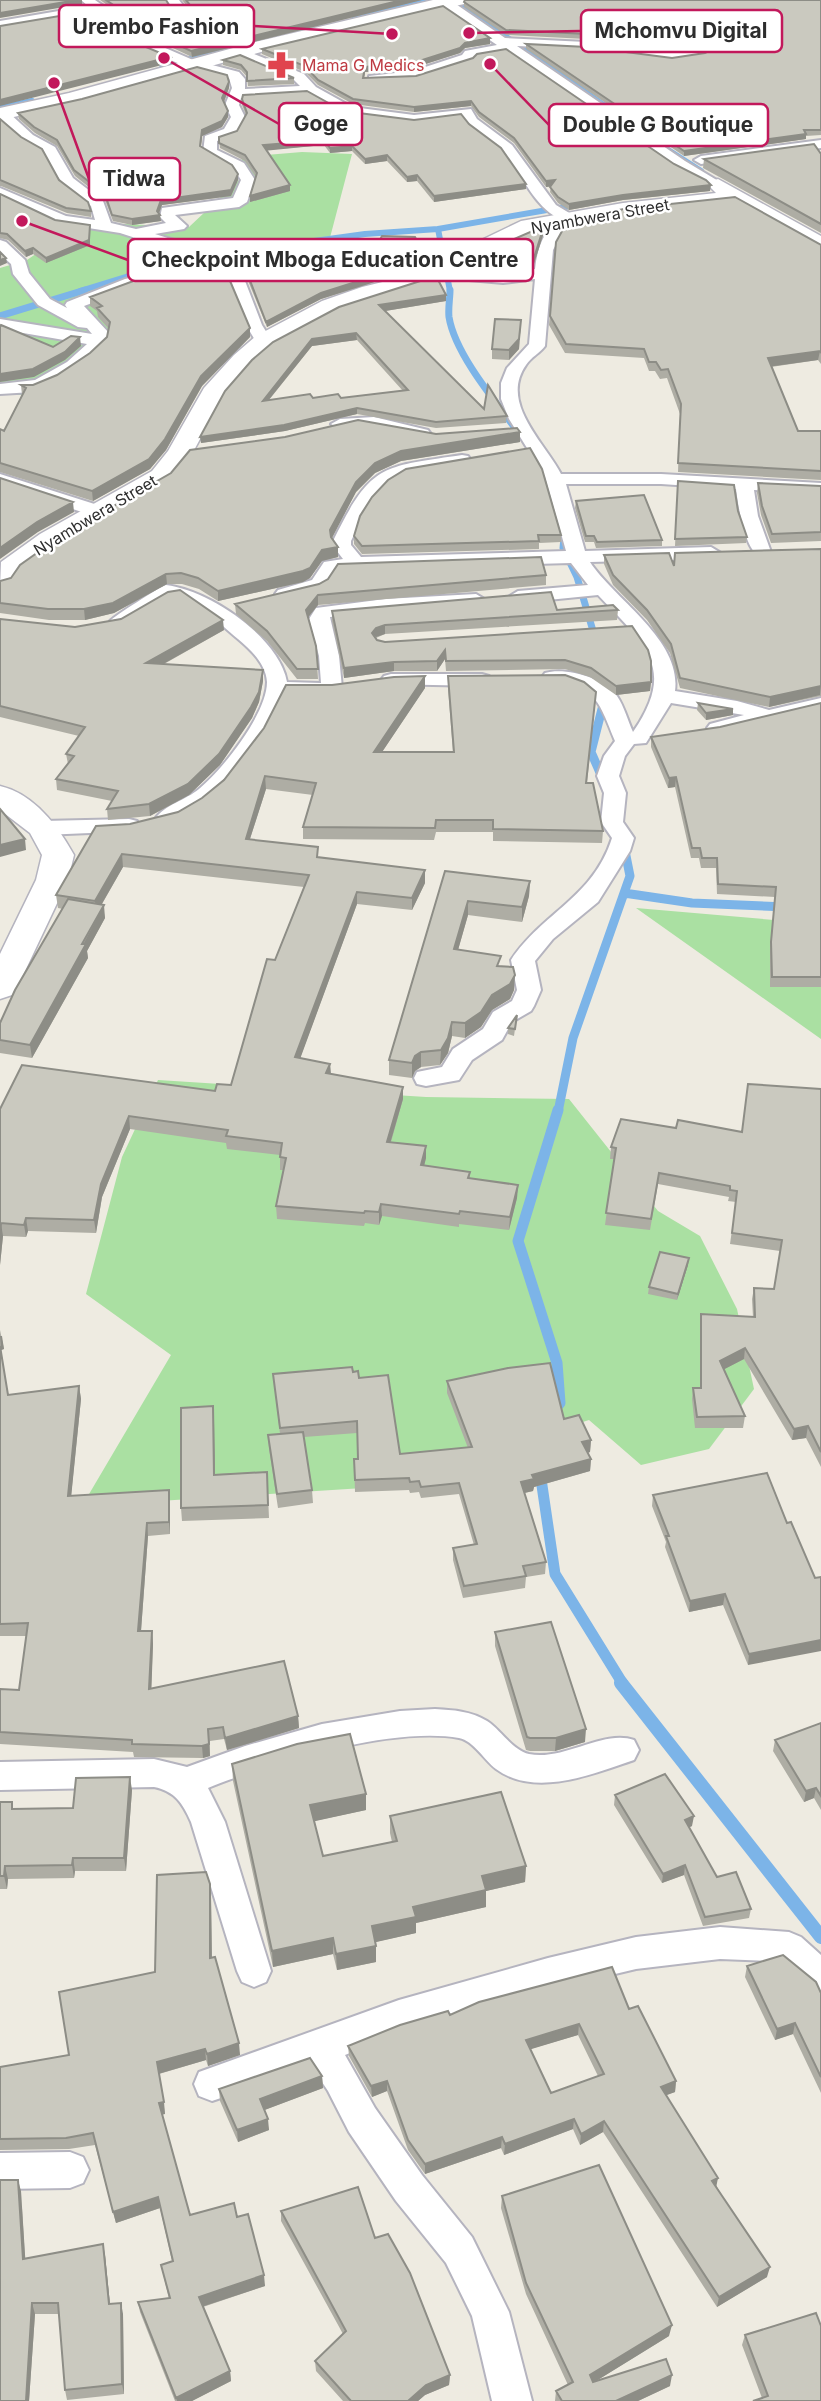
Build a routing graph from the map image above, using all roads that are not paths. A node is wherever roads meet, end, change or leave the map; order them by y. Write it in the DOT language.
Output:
graph roads {
  1 [pos="87,0"];
  2 [pos="170,0"];
  3 [pos="451,1"];
  4 [pos="100,8"];
  5 [pos="0,25"];
  6 [pos="126,27"];
  7 [pos="507,44"];
  8 [pos="715,46"];
  9 [pos="239,52"];
  10 [pos="194,64"];
  11 [pos="370,78"];
  12 [pos="311,90"];
  13 [pos="235,94"];
  14 [pos="3,110"];
  15 [pos="821,144"];
  16 [pos="687,168"];
  17 [pos="727,191"];
  18 [pos="0,192"];
  19 [pos="17,201"];
  20 [pos="0,208"];
  21 [pos="568,218"];
  22 [pos="104,224"];
  23 [pos="134,233"];
  24 [pos="821,245"];
  25 [pos="0,246"];
  26 [pos="230,263"];
  27 [pos="545,273"];
  28 [pos="425,276"];
  29 [pos="0,324"];
  30 [pos="100,337"];
  31 [pos="264,341"];
  32 [pos="0,389"];
  33 [pos="324,428"];
  34 [pos="525,429"];
  35 [pos="501,432"];
  36 [pos="436,436"];
  37 [pos="536,447"];
  38 [pos="510,452"];
  39 [pos="483,457"];
  40 [pos="0,478"];
  41 [pos="554,479"];
  42 [pos="744,484"];
  43 [pos="821,488"];
  44 [pos="100,512"];
  45 [pos="769,551"];
  46 [pos="576,555"];
  47 [pos="356,563"];
  48 [pos="0,580"];
  49 [pos="603,589"];
  50 [pos="272,597"];
  51 [pos="237,606"];
  52 [pos="214,611"];
  53 [pos="104,626"];
  54 [pos="639,627"];
  55 [pos="617,628"];
  56 [pos="530,679"];
  57 [pos="368,680"];
  58 [pos="506,680"];
  59 [pos="277,688"];
  60 [pos="664,696"];
  61 [pos="821,704"];
  62 [pos="768,715"];
  63 [pos="696,731"];
  64 [pos="663,736"];
  65 [pos="633,740"];
  66 [pos="0,795"];
  67 [pos="43,828"];
  68 [pos="0,988"];
  69 [pos="426,1078"];
  70 [pos="623,1750"];
  71 [pos="0,1776"];
  72 [pos="183,1783"];
  73 [pos="254,1970"];
  74 [pos="821,1978"];
  75 [pos="318,2048"];
  76 [pos="212,2084"];
  77 [pos="70,2170"];
  78 [pos="0,2171"];
  79 [pos="512,2401"];
  1 -- 4 [label="street"];
  2 -- 6 [label="street"];
  3 -- 7 [label="street"];
  3 -- 9 [label="street"];
  4 -- 5 [label="street"];
  4 -- 6 [label="street"];
  6 -- 10 [label="street"];
  7 -- 8 [label="street"];
  7 -- 11 [label="street"];
  7 -- 16 [label="street"];
  9 -- 10 [label="street"];
  9 -- 12 [label="street"];
  10 -- 13 [label="street"];
  10 -- 14 [label="street"];
  12 -- 13 [label="street"];
  12 -- 21 [label="street"];
  13 -- 23 [label="street"];
  14 -- 22 [label="street"];
  15 -- 16 [label="street"];
  16 -- 17 [label="street"];
  17 -- 21 [label="street, Nyambwera Street"];
  17 -- 24 [label="street"];
  18 -- 19 [label="street"];
  19 -- 20 [label="street"];
  19 -- 22 [label="street"];
  21 -- 27 [label="street"];
  21 -- 28 [label="street, Nyambwera Street"];
  22 -- 23 [label="street"];
  23 -- 26 [label="street"];
  25 -- 30 [label="street"];
  26 -- 28 [label="street"];
  26 -- 30 [label="street"];
  26 -- 31 [label="street"];
  27 -- 28 [label="street"];
  27 -- 34 [label="street"];
  28 -- 31 [label="street, Nyambwera Street"];
  29 -- 30 [label="street"];
  30 -- 32 [label="street"];
  31 -- 44 [label="street, Nyambwera Street"];
  33 -- 36 [label="street"];
  34 -- 35 [label="street"];
  34 -- 37 [label="street"];
  37 -- 38 [label="street"];
  37 -- 41 [label="street"];
  39 -- 47 [label="street"];
  40 -- 44 [label="street"];
  41 -- 42 [label="street"];
  41 -- 46 [label="street"];
  42 -- 43 [label="street"];
  42 -- 45 [label="street"];
  44 -- 48 [label="street, Nyambwera Street"];
  45 -- 46 [label="street"];
  46 -- 47 [label="street"];
  46 -- 49 [label="street"];
  47 -- 50 [label="street"];
  49 -- 54 [label="street"];
  49 -- 57 [label="street"];
  51 -- 52 [label="street"];
  52 -- 53 [label="street"];
  52 -- 59 [label="street"];
  54 -- 55 [label="street"];
  54 -- 60 [label="street"];
  56 -- 65 [label="street"];
  57 -- 58 [label="street"];
  57 -- 59 [label="street"];
  59 -- 67 [label="street"];
  60 -- 62 [label="street"];
  60 -- 65 [label="street"];
  61 -- 62 [label="street"];
  62 -- 63 [label="street"];
  64 -- 65 [label="street"];
  65 -- 69 [label="street"];
  66 -- 67 [label="street"];
  67 -- 68 [label="street"];
  70 -- 72 [label="street"];
  71 -- 72 [label="street"];
  72 -- 73 [label="street"];
  74 -- 75 [label="street"];
  75 -- 76 [label="street"];
  75 -- 79 [label="street"];
  77 -- 78 [label="street"];
}
